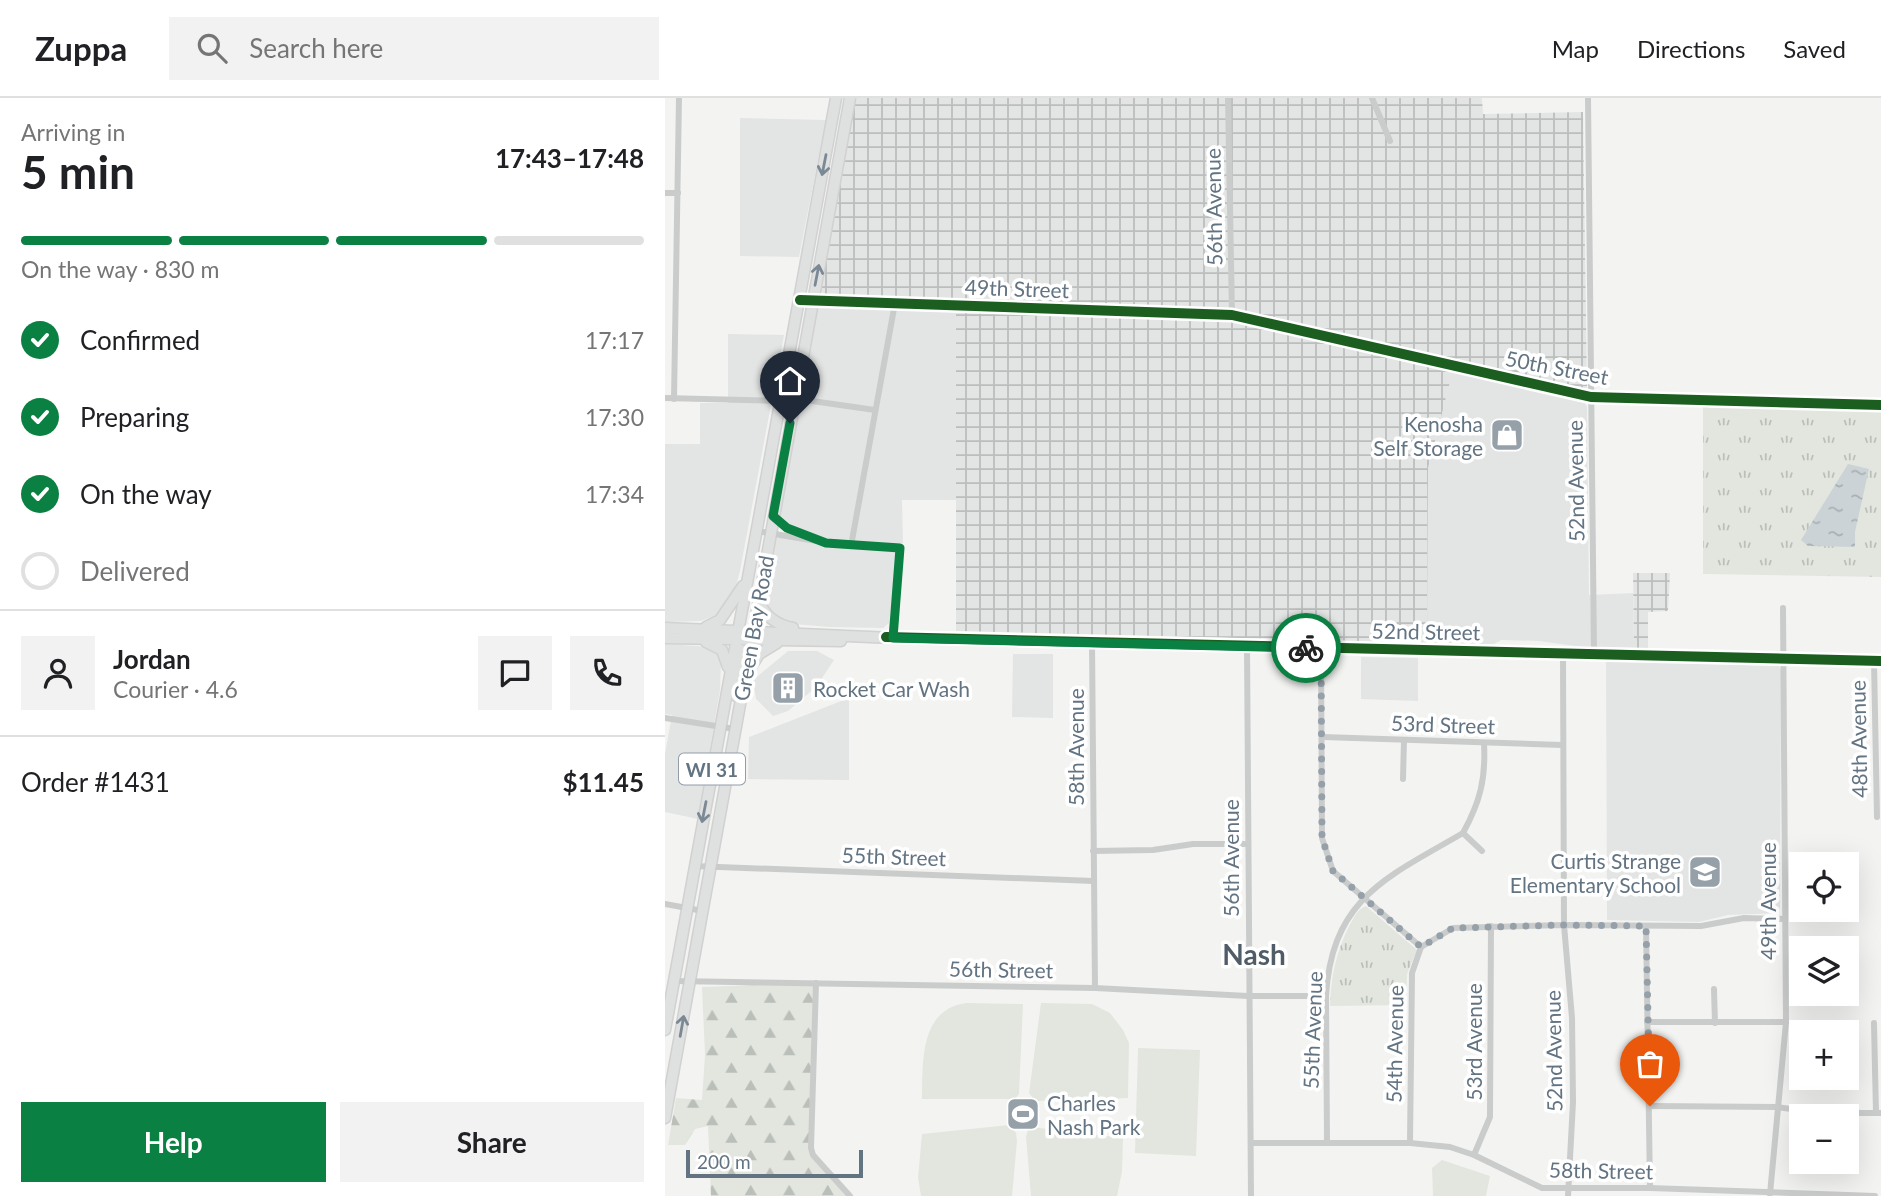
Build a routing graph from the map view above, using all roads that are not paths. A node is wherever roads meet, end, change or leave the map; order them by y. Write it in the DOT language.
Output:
graph roads {
  1 [pos="679,98"];
  2 [pos="836,98"];
  3 [pos="850,98"];
  4 [pos="1228,98"];
  5 [pos="1372,98"];
  6 [pos="1588,98"];
  7 [pos="1390,141"];
  8 [pos="665,193"];
  9 [pos="678,193"];
  10 [pos="800,300"];
  11 [pos="812,300"];
  12 [pos="895,303"];
  13 [pos="1232,315"];
  14 [pos="1591,397"];
  15 [pos="665,398"];
  16 [pos="674,399"];
  17 [pos="788,400"];
  18 [pos="1881,405"];
  19 [pos="875,410"];
  20 [pos="773,516"];
  21 [pos="757,531"];
  22 [pos="771,533"];
  23 [pos="814,540"];
  24 [pos="851,546"];
  25 [pos="748,577"];
  26 [pos="758,600"];
  27 [pos="1783,608"];
  28 [pos="665,628"];
  29 [pos="700,633"];
  30 [pos="834,635"];
  31 [pos="743,636"];
  32 [pos="889,637"];
  33 [pos="665,638"];
  34 [pos="782,641"];
  35 [pos="1092,642"];
  36 [pos="1247,646"];
  37 [pos="1321,648"];
  38 [pos="1563,653"];
  39 [pos="1594,653"];
  40 [pos="1784,660"];
  41 [pos="1878,661"];
  42 [pos="729,672"];
  43 [pos="743,682"];
  44 [pos="738,713"];
  45 [pos="665,718"];
  46 [pos="720,726"];
  47 [pos="735,729"];
  48 [pos="1323,737"];
  49 [pos="1404,740"];
  50 [pos="1484,743"];
  51 [pos="1562,745"];
  52 [pos="1403,779"];
  53 [pos="1877,817"];
  54 [pos="1463,833"];
  55 [pos="1248,844"];
  56 [pos="1093,851"];
  57 [pos="1482,851"];
  58 [pos="693,866"];
  59 [pos="711,866"];
  60 [pos="1093,881"];
  61 [pos="1363,898"];
  62 [pos="665,904"];
  63 [pos="686,908"];
  64 [pos="702,911"];
  65 [pos="1785,919"];
  66 [pos="1564,925"];
  67 [pos="1491,926"];
  68 [pos="1646,926"];
  69 [pos="1421,947"];
  70 [pos="674,981"];
  71 [pos="691,981"];
  72 [pos="816,983"];
  73 [pos="1095,988"];
  74 [pos="1714,989"];
  75 [pos="1248,996"];
  76 [pos="1326,996"];
  77 [pos="1647,1022"];
  78 [pos="1786,1022"];
  79 [pos="1715,1023"];
  80 [pos="1874,1023"];
  81 [pos="665,1030"];
  82 [pos="1650,1106"];
  83 [pos="1776,1107"];
  84 [pos="1878,1113"];
  85 [pos="665,1118"];
  86 [pos="1327,1142"];
  87 [pos="1251,1143"];
  88 [pos="1410,1143"];
  89 [pos="1474,1155"];
  90 [pos="1650,1188"];
  91 [pos="1568,1193"];
  92 [pos="1770,1194"];
  93 [pos="850,1196"];
  94 [pos="1251,1196"];
  95 [pos="1875,1196"];
  1 -- 9 [label="street"];
  2 -- 10 [label="main road, Green Bay Road / WI 31, one-way"];
  11 -- 3 [label="main road, Green Bay Road / WI 31, one-way"];
  4 -- 13 [label="street, 56th Avenue"];
  5 -- 7 [label="street"];
  6 -- 14 [label="street, 52nd Avenue"];
  8 -- 9 [label="street"];
  9 -- 16 [label="street"];
  10 -- 11 [label="street, 49th Street"];
  10 -- 17 [label="main road, Green Bay Road / WI 31"];
  11 -- 12 [label="street, 49th Street"];
  11 -- 17 [label="main road, Green Bay Road / WI 31"];
  12 -- 13 [label="street, 49th Street"];
  12 -- 19 [label="street"];
  13 -- 14 [label="street, 50th Street"];
  14 -- 18 [label="street, 50th Street"];
  14 -- 39 [label="street, 52nd Avenue"];
  15 -- 16 [label="street"];
  16 -- 17 [label="street"];
  17 -- 19 [label="street"];
  17 -- 20 [label="main road, Green Bay Road / WI 31"];
  17 -- 21 [label="main road, Green Bay Road / WI 31"];
  19 -- 24 [label="street"];
  20 -- 22 [label="main road, Green Bay Road / WI 31"];
  20 -- 23 [label="street"];
  21 -- 22 [label="street"];
  21 -- 25 [label="main road, Green Bay Road / WI 31"];
  22 -- 23 [label="street"];
  22 -- 26 [label="main road, Green Bay Road / WI 31"];
  23 -- 24 [label="street"];
  24 -- 32 [label="street"];
  25 -- 29 [label="main road"];
  25 -- 31 [label="main road, Green Bay Road / WI 31"];
  26 -- 30 [label="main road"];
  26 -- 31 [label="main road, Green Bay Road / WI 31"];
  27 -- 40 [label="street, 49th Avenue"];
  28 -- 29 [label="main road, 52nd Street"];
  29 -- 31 [label="main road, 52nd Street"];
  29 -- 33 [label="main road, 52nd Street"];
  29 -- 42 [label="main road"];
  30 -- 31 [label="main road, 52nd Street"];
  30 -- 32 [label="main road, 52nd Street"];
  31 -- 34 [label="main road, 52nd Street"];
  31 -- 42 [label="main road, Green Bay Road / WI 31"];
  31 -- 43 [label="main road, Green Bay Road / WI 31"];
  31 -- 44 [label="main road"];
  32 -- 34 [label="main road, 52nd Street"];
  32 -- 35 [label="main road, 52nd Street"];
  34 -- 43 [label="main road"];
  35 -- 36 [label="main road, 52nd Street"];
  35 -- 56 [label="street, 58th Avenue"];
  36 -- 37 [label="main road, 52nd Street"];
  36 -- 55 [label="street, 56th Avenue"];
  37 -- 38 [label="main road, 52nd Street"];
  37 -- 48 [label="street"];
  38 -- 39 [label="main road, 52nd Street"];
  38 -- 51 [label="street, 52nd Avenue"];
  39 -- 40 [label="main road, 52nd Street"];
  40 -- 41 [label="main road, 52nd Street"];
  40 -- 65 [label="street, 49th Avenue"];
  41 -- 53 [label="street, 48th Avenue"];
  42 -- 46 [label="main road, Green Bay Road / WI 31"];
  43 -- 44 [label="main road, Green Bay Road / WI 31"];
  44 -- 47 [label="main road, Green Bay Road / WI 31"];
  45 -- 46 [label="street"];
  46 -- 47 [label="street"];
  46 -- 58 [label="main road, Green Bay Road / WI 31, one-way"];
  47 -- 59 [label="main road, Green Bay Road / WI 31"];
  48 -- 49 [label="street, 53rd Street"];
  48 -- 61 [label="street"];
  49 -- 50 [label="street, 53rd Street"];
  49 -- 52 [label="street"];
  50 -- 51 [label="street, 53rd Street"];
  50 -- 54 [label="street"];
  51 -- 66 [label="street, 52nd Avenue"];
  54 -- 57 [label="street"];
  54 -- 61 [label="street"];
  55 -- 56 [label="street"];
  55 -- 75 [label="street, 56th Avenue"];
  56 -- 60 [label="street, 58th Avenue"];
  58 -- 59 [label="street, 55th Street"];
  58 -- 63 [label="main road, Green Bay Road / WI 31"];
  59 -- 60 [label="street, 55th Street"];
  59 -- 64 [label="main road, Green Bay Road / WI 31"];
  60 -- 73 [label="street, 58th Avenue"];
  61 -- 69 [label="street"];
  61 -- 76 [label="street, 55th Avenue"];
  62 -- 63 [label="street"];
  63 -- 64 [label="street"];
  63 -- 70 [label="main road, Green Bay Road / WI 31"];
  64 -- 71 [label="main road, Green Bay Road / WI 31"];
  65 -- 68 [label="street"];
  65 -- 78 [label="street, 49th Avenue"];
  66 -- 67 [label="street"];
  66 -- 68 [label="street"];
  66 -- 91 [label="street, 52nd Avenue"];
  67 -- 69 [label="street"];
  67 -- 89 [label="street, 53rd Avenue"];
  68 -- 77 [label="street"];
  69 -- 88 [label="street, 54th Avenue"];
  70 -- 71 [label="street, 56th Street"];
  70 -- 81 [label="main road, Green Bay Road / WI 31"];
  71 -- 72 [label="street, 56th Street"];
  85 -- 71 [label="main road, Green Bay Road / WI 31, one-way"];
  72 -- 73 [label="street, 56th Street"];
  72 -- 93 [label="street"];
  73 -- 75 [label="street, 56th Street"];
  74 -- 79 [label="street"];
  75 -- 76 [label="street, 56th Street"];
  75 -- 87 [label="street, 56th Avenue"];
  76 -- 86 [label="street, 55th Avenue"];
  77 -- 79 [label="street"];
  77 -- 82 [label="street"];
  78 -- 79 [label="street"];
  78 -- 83 [label="street, 49th Avenue"];
  80 -- 84 [label="street"];
  82 -- 83 [label="street"];
  82 -- 90 [label="street"];
  83 -- 84 [label="street"];
  83 -- 92 [label="street, 49th Avenue"];
  86 -- 87 [label="street, 58th Street"];
  86 -- 88 [label="street, 58th Street"];
  87 -- 94 [label="street, 56th Avenue"];
  88 -- 89 [label="street, 58th Street"];
  89 -- 91 [label="street, 58th Street"];
  90 -- 91 [label="street, 58th Street"];
  90 -- 92 [label="street, 58th Street"];
  92 -- 95 [label="street, 58th Street"];
}
